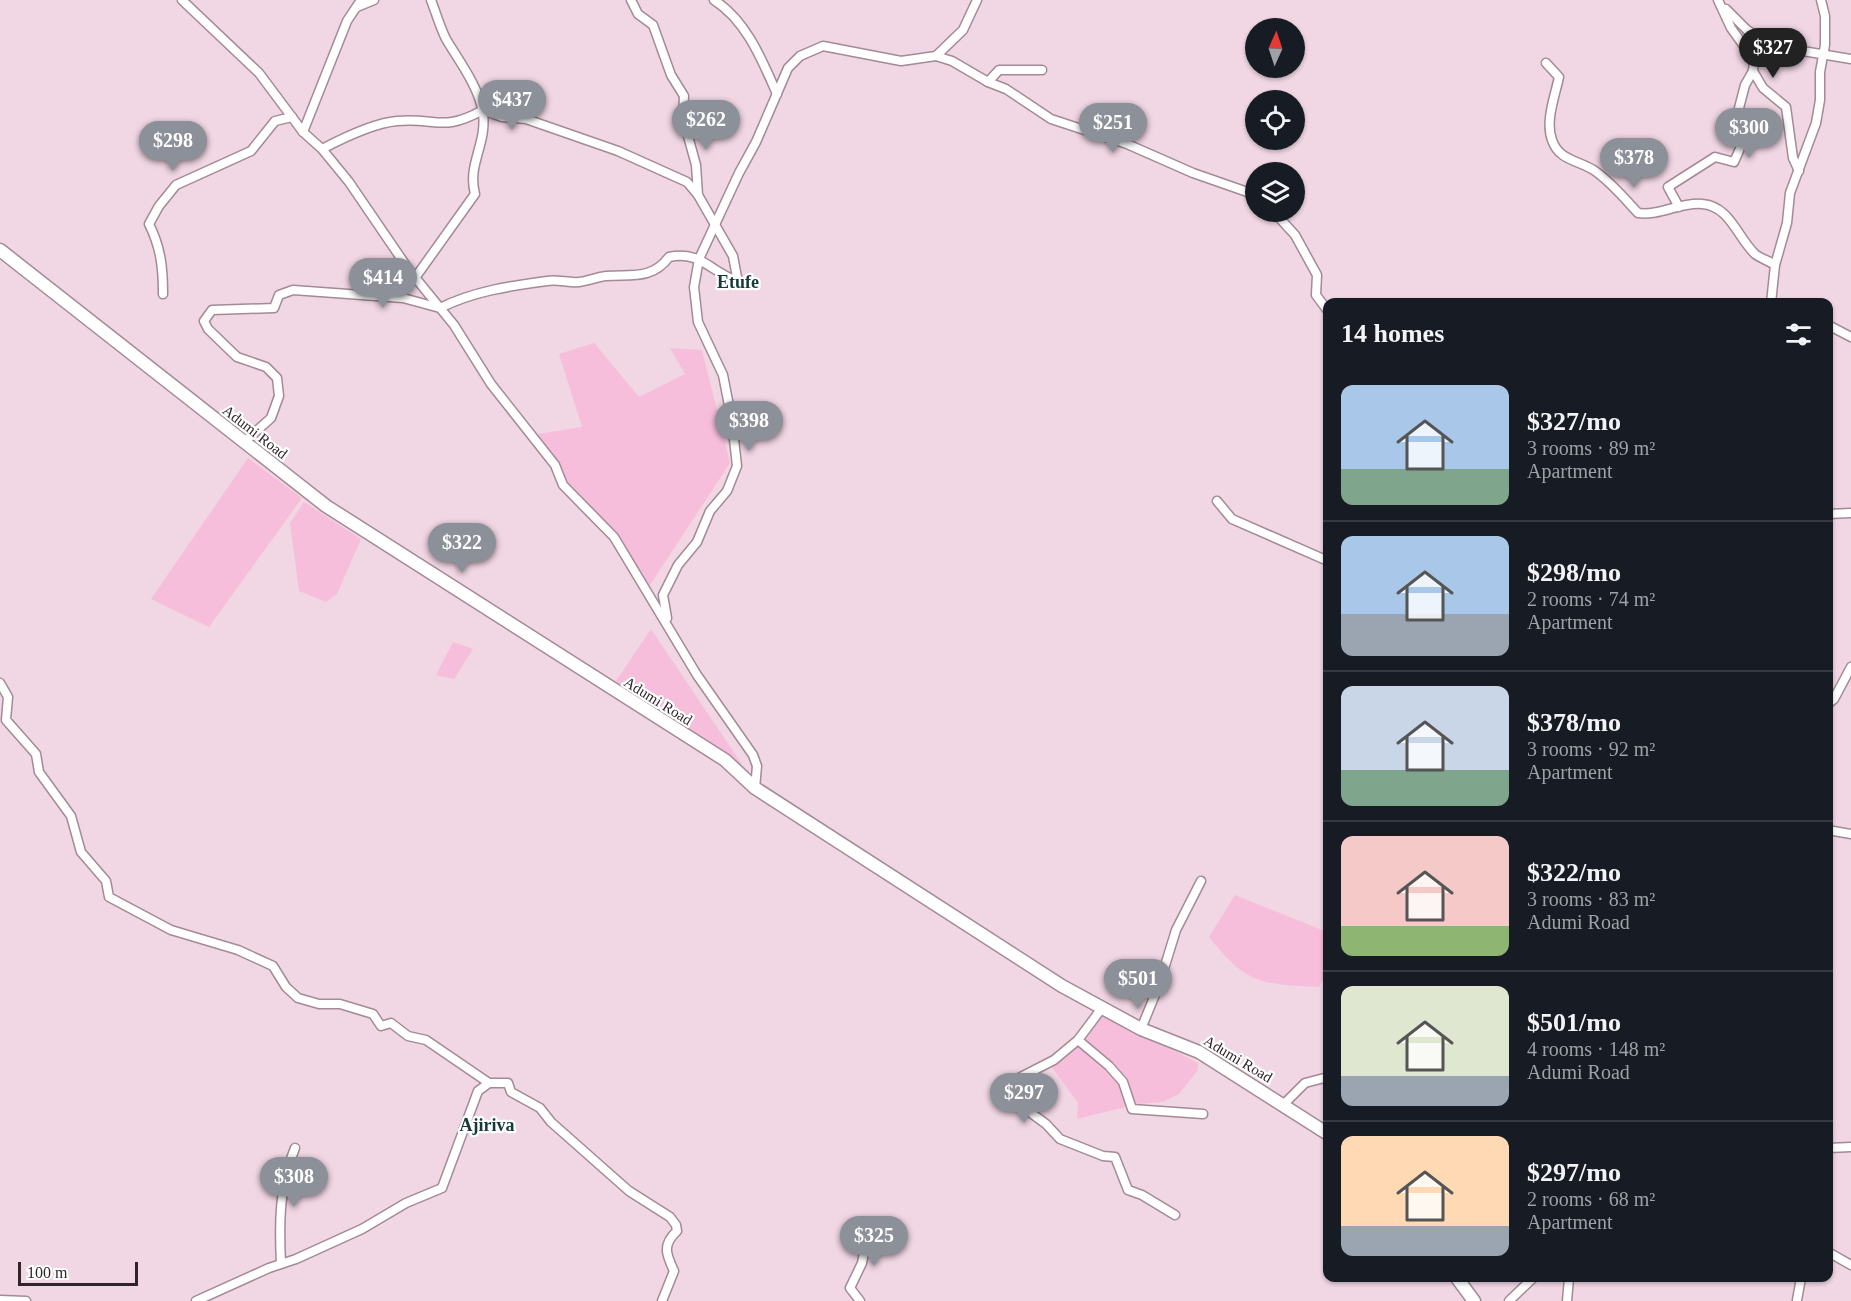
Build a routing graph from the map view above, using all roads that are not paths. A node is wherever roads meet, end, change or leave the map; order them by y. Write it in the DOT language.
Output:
graph roads {
  1 [pos="182,0"];
  2 [pos="374,0"];
  3 [pos="431,0"];
  4 [pos="631,0"];
  5 [pos="714,0"];
  6 [pos="978,0"];
  7 [pos="1821,0"];
  8 [pos="1720,3"];
  9 [pos="359,4"];
  10 [pos="936,56"];
  11 [pos="1823,56"];
  12 [pos="1851,59"];
  13 [pos="1546,63"];
  14 [pos="1042,70"];
  15 [pos="1753,71"];
  16 [pos="988,82"];
  17 [pos="777,94"];
  18 [pos="483,110"];
  19 [pos="292,117"];
  20 [pos="303,132"];
  21 [pos="322,149"];
  22 [pos="1799,171"];
  23 [pos="1245,191"];
  24 [pos="698,195"];
  25 [pos="1679,207"];
  26 [pos="1283,222"];
  27 [pos="715,224"];
  28 [pos="0,250"];
  29 [pos="699,259"];
  30 [pos="1775,264"];
  31 [pos="415,278"];
  32 [pos="163,294"];
  33 [pos="1772,298"];
  34 [pos="1323,304"];
  35 [pos="440,308"];
  36 [pos="1833,328"];
  37 [pos="1851,338"];
  38 [pos="244,442"];
  39 [pos="1217,501"];
  40 [pos="1851,513"];
  41 [pos="1833,514"];
  42 [pos="1323,559"];
  43 [pos="672,633"];
  44 [pos="1851,667"];
  45 [pos="0,683"];
  46 [pos="1833,700"];
  47 [pos="754,788"];
  48 [pos="1833,831"];
  49 [pos="1851,834"];
  50 [pos="1201,881"];
  51 [pos="1102,1008"];
  52 [pos="1141,1029"];
  53 [pos="1078,1040"];
  54 [pos="1323,1078"];
  55 [pos="489,1083"];
  56 [pos="1284,1104"];
  57 [pos="1203,1114"];
  58 [pos="1323,1131"];
  59 [pos="1851,1147"];
  60 [pos="296,1148"];
  61 [pos="1833,1148"];
  62 [pos="1175,1215"];
  63 [pos="870,1222"];
  64 [pos="1833,1255"];
  65 [pos="281,1264"];
  66 [pos="1851,1265"];
  67 [pos="1460,1282"];
  68 [pos="1529,1282"];
  69 [pos="1569,1282"];
  70 [pos="1800,1282"];
  71 [pos="0,1300"];
  72 [pos="1797,1300"];
  73 [pos="26,1301"];
  74 [pos="196,1301"];
  75 [pos="662,1301"];
  76 [pos="860,1301"];
  77 [pos="1474,1301"];
  78 [pos="1509,1301"];
  79 [pos="1567,1301"];
  1 -- 19 [label="street"];
  2 -- 9 [label="street"];
  3 -- 18 [label="street"];
  4 -- 24 [label="street"];
  5 -- 17 [label="street"];
  6 -- 10 [label="street"];
  7 -- 11 [label="street"];
  8 -- 11 [label="street"];
  8 -- 15 [label="street"];
  9 -- 20 [label="street"];
  10 -- 16 [label="street"];
  10 -- 17 [label="street"];
  11 -- 12 [label="street"];
  11 -- 22 [label="street"];
  13 -- 25 [label="street"];
  14 -- 16 [label="street"];
  15 -- 22 [label="street"];
  15 -- 25 [label="street"];
  16 -- 23 [label="street"];
  17 -- 27 [label="street"];
  18 -- 21 [label="street"];
  18 -- 24 [label="street"];
  18 -- 31 [label="street"];
  19 -- 20 [label="street"];
  19 -- 32 [label="street"];
  20 -- 21 [label="street"];
  21 -- 31 [label="street"];
  22 -- 30 [label="street"];
  24 -- 27 [label="street"];
  25 -- 30 [label="street"];
  26 -- 34 [label="street"];
  27 -- 29 [label="street"];
  27 -- 29 [label="street"];
  28 -- 38 [label="main road, Adumi Road"];
  29 -- 35 [label="street"];
  29 -- 43 [label="street"];
  30 -- 33 [label="street"];
  31 -- 35 [label="street"];
  35 -- 38 [label="street"];
  35 -- 43 [label="street"];
  36 -- 37 [label="street"];
  38 -- 47 [label="main road, Adumi Road"];
  39 -- 42 [label="street"];
  40 -- 41 [label="street"];
  43 -- 47 [label="street"];
  44 -- 46 [label="street"];
  45 -- 55 [label="street"];
  47 -- 51 [label="main road, Adumi Road"];
  48 -- 49 [label="street"];
  50 -- 52 [label="street"];
  51 -- 52 [label="main road, Adumi Road"];
  51 -- 53 [label="street"];
  52 -- 56 [label="main road, Adumi Road"];
  53 -- 57 [label="street"];
  53 -- 62 [label="street"];
  54 -- 56 [label="street"];
  55 -- 65 [label="street"];
  55 -- 75 [label="street"];
  56 -- 58 [label="main road, Adumi Road"];
  59 -- 61 [label="street"];
  60 -- 65 [label="street"];
  63 -- 76 [label="street"];
  64 -- 66 [label="street"];
  65 -- 74 [label="street"];
  67 -- 77 [label="main road"];
  68 -- 78 [label="street"];
  69 -- 79 [label="street"];
  70 -- 72 [label="street"];
  71 -- 73 [label="street"];
}
